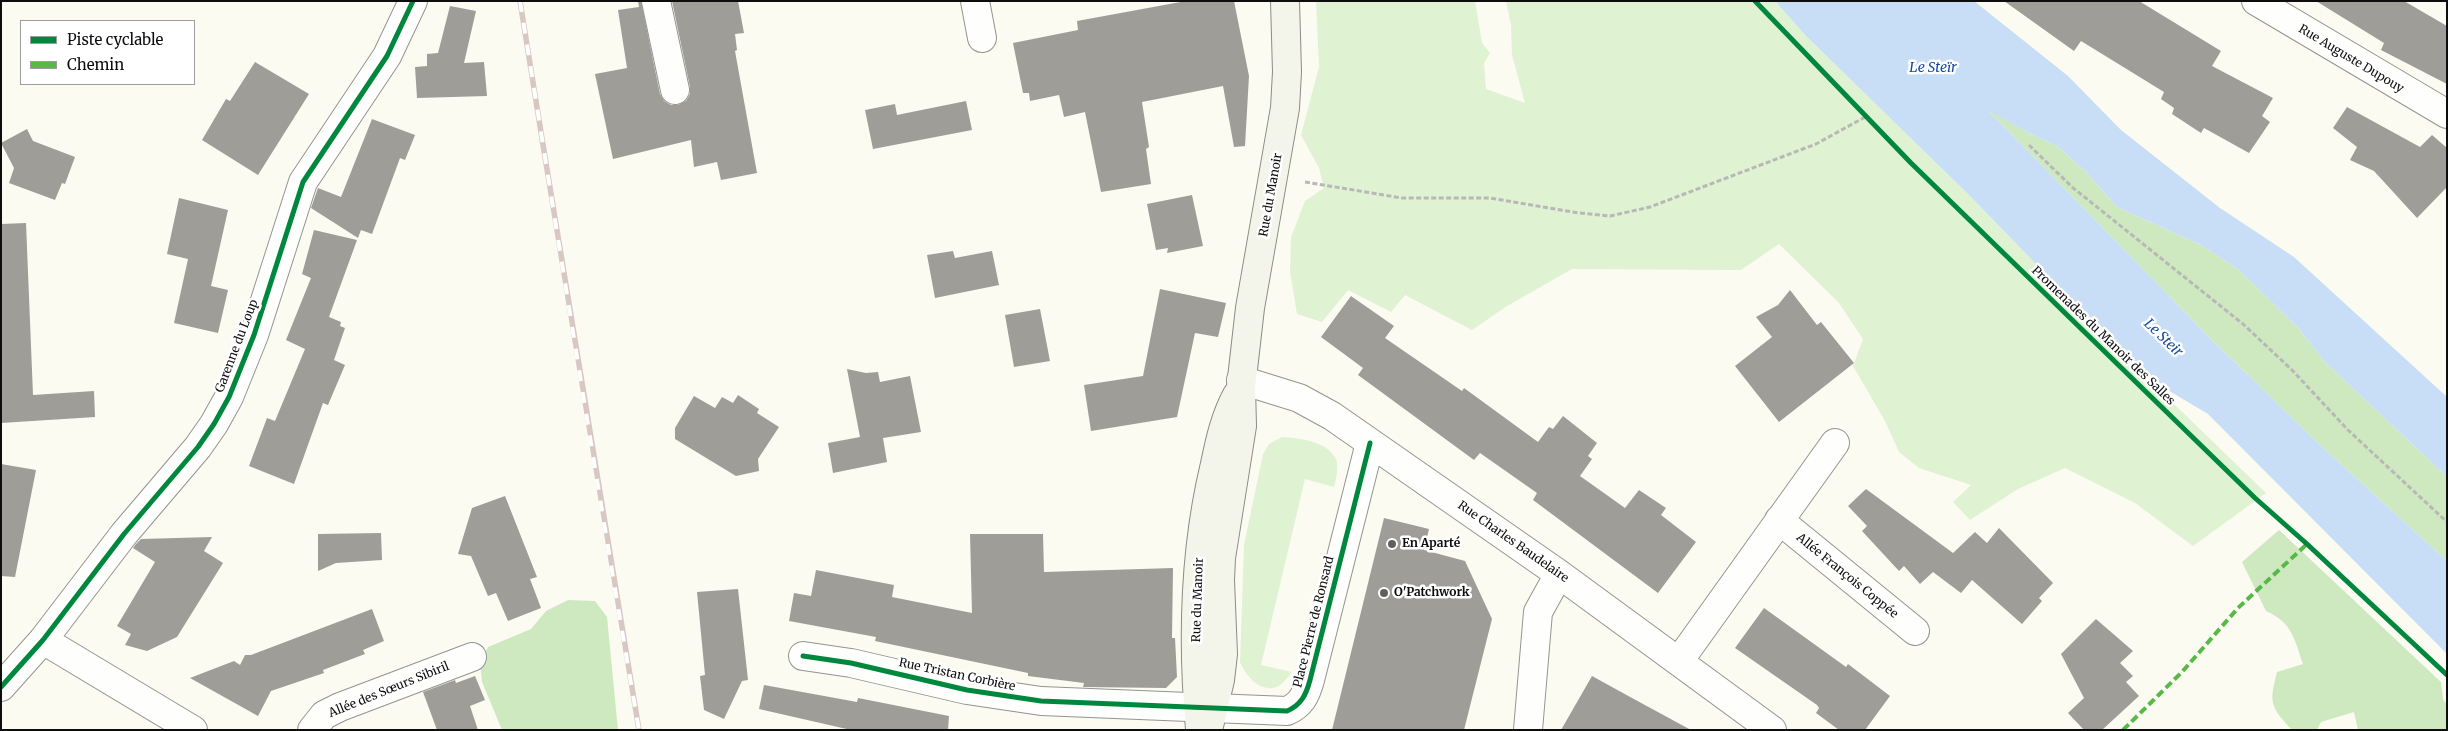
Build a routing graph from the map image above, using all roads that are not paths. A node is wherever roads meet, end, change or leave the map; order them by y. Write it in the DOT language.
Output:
graph roads {
  1 [pos="413,1"];
  2 [pos="656,1"];
  3 [pos="975,1"];
  4 [pos="1285,1"];
  5 [pos="2256,1"];
  6 [pos="982,38"];
  7 [pos="675,90"];
  8 [pos="2447,114"];
  9 [pos="1241,384"];
  10 [pos="1370,443"];
  11 [pos="1835,443"];
  12 [pos="1779,520"];
  13 [pos="1559,574"];
  14 [pos="1915,631"];
  15 [pos="42,640"];
  16 [pos="803,656"];
  17 [pos="472,657"];
  18 [pos="1679,661"];
  19 [pos="1,687"];
  20 [pos="1205,718"];
  21 [pos="193,730"];
  22 [pos="312,730"];
  23 [pos="1528,730"];
  24 [pos="1772,730"];
  1 -- 15 [label="street, Garenne du Loup"];
  2 -- 7 [label="street"];
  3 -- 6 [label="street"];
  4 -- 9 [label="street, Rue du Manoir"];
  5 -- 8 [label="street, Rue Auguste Dupouy"];
  9 -- 10 [label="street, Rue Charles Baudelaire"];
  9 -- 20 [label="street, Rue du Manoir"];
  10 -- 13 [label="street, Rue Charles Baudelaire"];
  10 -- 20 [label="street, Place Pierre de Ronsard"];
  11 -- 12 [label="street"];
  12 -- 14 [label="street, Allée François Coppée"];
  12 -- 18 [label="street"];
  13 -- 18 [label="street, Rue Charles Baudelaire"];
  13 -- 23 [label="street"];
  15 -- 19 [label="street, Garenne du Loup"];
  15 -- 21 [label="street"];
  16 -- 20 [label="street, Rue Tristan Corbière"];
  17 -- 22 [label="street, Allée des Sœurs Sibiril"];
  18 -- 24 [label="street, Rue Charles Baudelaire"];
}
